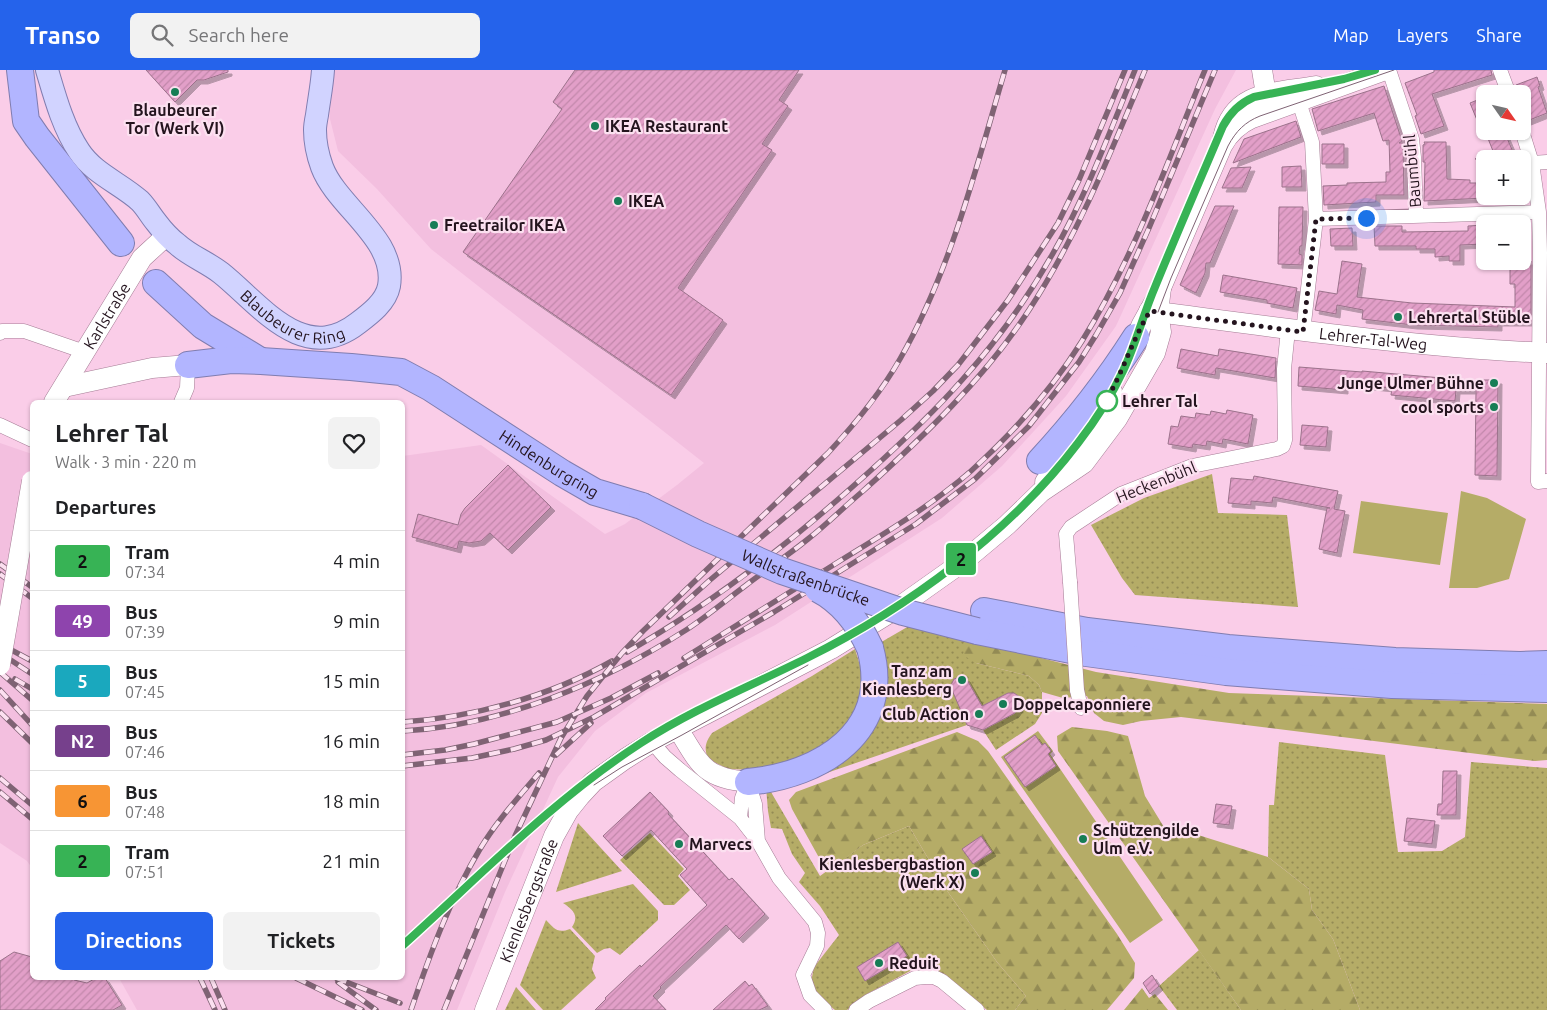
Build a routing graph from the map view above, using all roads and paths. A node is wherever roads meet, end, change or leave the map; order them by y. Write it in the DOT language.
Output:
graph roads {
  1 [pos="20,70"];
  2 [pos="47,70"];
  3 [pos="323,70"];
  4 [pos="1262,70"];
  5 [pos="1385,70"];
  6 [pos="1389,70"];
  7 [pos="1500,70"];
  8 [pos="1364,77"];
  9 [pos="1506,85"];
  10 [pos="1299,102"];
  11 [pos="1267,104"];
  12 [pos="1525,140"];
  13 [pos="1547,162"];
  14 [pos="1532,163"];
  15 [pos="1539,212"];
  16 [pos="1416,216"];
  17 [pos="1316,219"];
  18 [pos="160,235"];
  19 [pos="121,243"];
  20 [pos="1544,253"];
  21 [pos="156,283"];
  22 [pos="1154,312"];
  23 [pos="1296,331"];
  24 [pos="0,333"];
  25 [pos="1136,337"];
  26 [pos="85,352"];
  27 [pos="1543,353"];
  28 [pos="261,361"];
  29 [pos="188,365"];
  30 [pos="59,395"];
  31 [pos="183,400"];
  32 [pos="0,425"];
  33 [pos="30,439"];
  34 [pos="1040,461"];
  35 [pos="1543,482"];
  36 [pos="30,492"];
  37 [pos="1031,502"];
  38 [pos="642,506"];
  39 [pos="782,571"];
  40 [pos="980,621"];
  41 [pos="1547,664"];
  42 [pos="0,665"];
  43 [pos="1547,689"];
  44 [pos="1081,708"];
  45 [pos="678,729"];
  46 [pos="652,742"];
  47 [pos="748,782"];
  48 [pos="740,818"];
  49 [pos="758,841"];
  50 [pos="485,1010"];
  51 [pos="825,1010"];
  52 [pos="856,1010"];
  53 [pos="977,1010"];
  1 -- 19 [label="highway"];
  2 -- 18 [label="main road, Blaubeurer Ring"];
  3 -- 18 [label="main road, Blaubeurer Ring"];
  4 -- 11 [label="street"];
  5 -- 8 [label="street"];
  6 -- 16 [label="street, Baumbühl"];
  7 -- 9 [label="street"];
  8 -- 10 [label="street"];
  8 -- 11 [label="street"];
  10 -- 11 [label="street"];
  10 -- 17 [label="street"];
  11 -- 22 [label="street, Kienlesbergstraße"];
  12 -- 14 [label="street"];
  13 -- 14 [label="street"];
  14 -- 15 [label="street"];
  15 -- 16 [label="street"];
  15 -- 20 [label="street"];
  16 -- 17 [label="street"];
  17 -- 23 [label="street"];
  18 -- 26 [label="street, Karlstraße"];
  20 -- 27 [label="street"];
  21 -- 28 [label="highway"];
  22 -- 23 [label="street, Lehrer-Tal-Weg"];
  22 -- 25 [label="street, Kienlesbergstraße"];
  22 -- 37 [label="street, Kienlesbergstraße"];
  23 -- 27 [label="street, Lehrer-Tal-Weg"];
  23 -- 44 [label="street, Heckenbühl, bridge"];
  24 -- 26 [label="street"];
  25 -- 34 [label="highway"];
  25 -- 37 [label="street, Kienlesbergstraße"];
  26 -- 30 [label="street, Karlstraße"];
  27 -- 35 [label="street"];
  28 -- 29 [label="highway, Hindenburgring"];
  28 -- 38 [label="highway, Hindenburgring"];
  29 -- 30 [label="street"];
  29 -- 31 [label="street"];
  32 -- 33 [label="street"];
  36 -- 42 [label="street, bridge"];
  37 -- 45 [label="street, Kienlesbergstraße"];
  38 -- 39 [label="highway, Wallstraßenbrücke, bridge"];
  39 -- 40 [label="highway, Wallstraßenbrücke, bridge"];
  39 -- 47 [label="highway, bridge"];
  40 -- 41 [label="highway"];
  40 -- 43 [label="highway"];
  45 -- 46 [label="street, Kienlesbergstraße"];
  45 -- 47 [label="street"];
  46 -- 48 [label="street"];
  46 -- 50 [label="street, Kienlesbergstraße"];
  47 -- 48 [label="street"];
  47 -- 49 [label="street"];
  48 -- 49 [label="street"];
  49 -- 51 [label="street"];
  52 -- 53 [label="street"];
}
